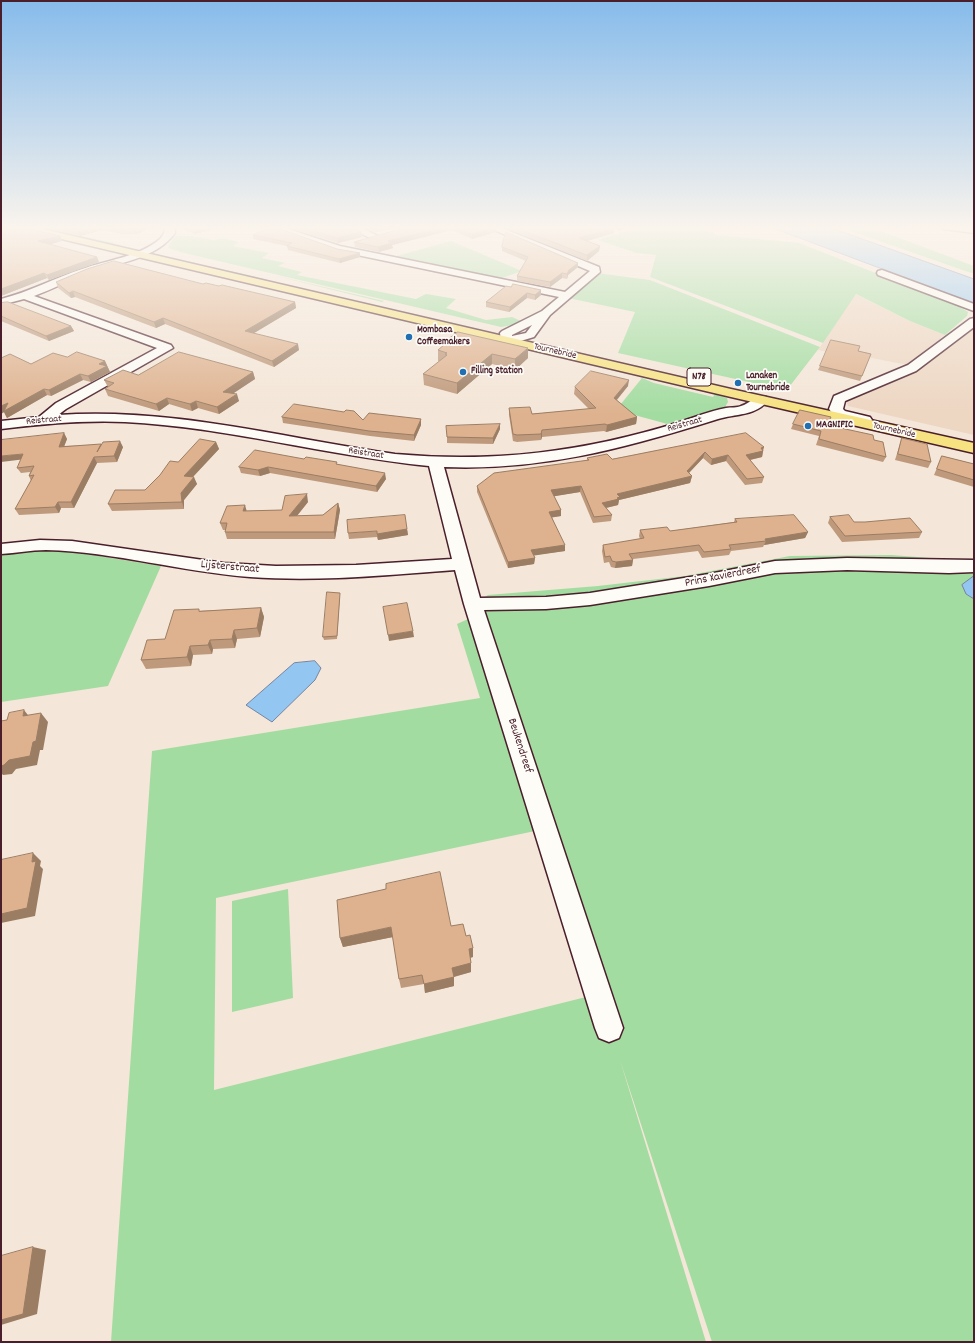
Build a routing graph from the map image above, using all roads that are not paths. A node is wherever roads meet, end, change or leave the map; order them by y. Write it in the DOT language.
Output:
graph roads {
  1 [pos="43,289"];
  2 [pos="303,289"];
  3 [pos="535,289"];
  4 [pos="574,289"];
  5 [pos="923,289"];
  6 [pos="566,295"];
  7 [pos="25,296"];
  8 [pos="1,302"];
  9 [pos="974,308"];
  10 [pos="546,313"];
  11 [pos="974,321"];
  12 [pos="507,337"];
  13 [pos="526,337"];
  14 [pos="731,394"];
  15 [pos="762,400"];
  16 [pos="836,409"];
  17 [pos="727,412"];
  18 [pos="43,420"];
  19 [pos="1,425"];
  20 [pos="932,439"];
  21 [pos="974,441"];
  22 [pos="974,448"];
  23 [pos="434,462"];
  24 [pos="1,549"];
  25 [pos="461,564"];
  26 [pos="974,566"];
  27 [pos="473,604"];
  28 [pos="609,1028"];
  1 -- 7 [label="street"];
  2 -- 12 [label="main road, Tournebride / N78"];
  3 -- 6 [label="street"];
  4 -- 6 [label="street"];
  5 -- 9 [label="street"];
  6 -- 10 [label="street"];
  7 -- 8 [label="street"];
  7 -- 18 [label="street"];
  10 -- 12 [label="street"];
  10 -- 13 [label="street"];
  11 -- 16 [label="street"];
  12 -- 13 [label="main road, Tournebride / N78"];
  12 -- 14 [label="main road, Tournebride / N78"];
  13 -- 16 [label="main road, Tournebride / N78"];
  14 -- 15 [label="main road, Tournebride / N78"];
  14 -- 17 [label="street"];
  15 -- 17 [label="street, Reistraat"];
  15 -- 20 [label="main road, Tournebride / N78"];
  16 -- 20 [label="street"];
  16 -- 21 [label="main road, Tournebride / N78"];
  17 -- 23 [label="street, Reistraat"];
  18 -- 19 [label="street, Reistraat"];
  18 -- 23 [label="street, Reistraat"];
  20 -- 22 [label="main road, Tournebride / N78"];
  23 -- 25 [label="street, Beukendreef"];
  24 -- 25 [label="street, Lijsterstraat"];
  25 -- 27 [label="street, Beukendreef"];
  26 -- 27 [label="street, Prins Xavierdreef"];
  27 -- 28 [label="street, Beukendreef"];
}
